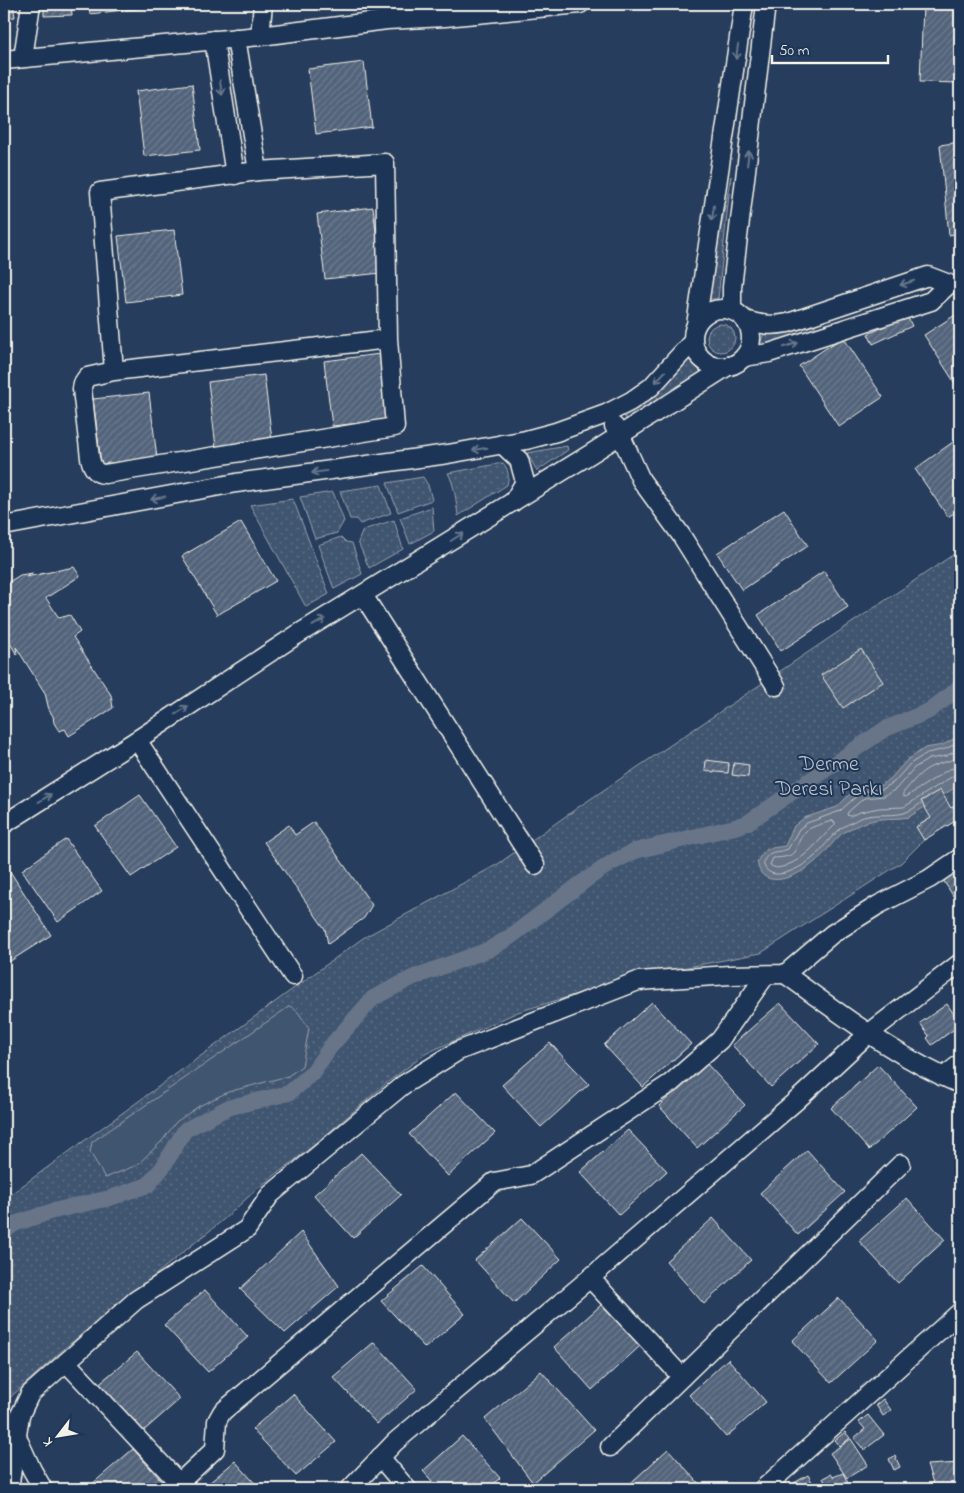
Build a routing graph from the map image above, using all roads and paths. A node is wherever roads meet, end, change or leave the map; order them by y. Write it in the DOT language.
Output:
graph roads {
  1 [pos="31,4"];
  2 [pos="263,4"];
  3 [pos="580,4"];
  4 [pos="744,4"];
  5 [pos="766,4"];
  6 [pos="445,10"];
  7 [pos="387,12"];
  8 [pos="260,36"];
  9 [pos="236,38"];
  10 [pos="214,40"];
  11 [pos="23,58"];
  12 [pos="4,60"];
  13 [pos="258,171"];
  14 [pos="235,175"];
  15 [pos="955,282"];
  16 [pos="738,315"];
  17 [pos="694,333"];
  18 [pos="388,338"];
  19 [pos="744,357"];
  20 [pos="728,366"];
  21 [pos="114,371"];
  22 [pos="606,414"];
  23 [pos="620,435"];
  24 [pos="502,444"];
  25 [pos="513,502"];
  26 [pos="4,526"];
  27 [pos="363,596"];
  28 [pos="776,686"];
  29 [pos="137,740"];
  30 [pos="4,824"];
  31 [pos="960,858"];
  32 [pos="534,865"];
  33 [pos="960,963"];
  34 [pos="785,974"];
  35 [pos="766,975"];
  36 [pos="293,976"];
  37 [pos="868,1034"];
  38 [pos="960,1064"];
  39 [pos="943,1077"];
  40 [pos="960,1084"];
  41 [pos="901,1164"];
  42 [pos="590,1278"];
  43 [pos="960,1312"];
  44 [pos="66,1362"];
  45 [pos="682,1377"];
  46 [pos="17,1437"];
  47 [pos="610,1447"];
  48 [pos="380,1457"];
  49 [pos="180,1486"];
  50 [pos="9,1489"];
  51 [pos="43,1489"];
  52 [pos="350,1489"];
  53 [pos="407,1489"];
  54 [pos="763,1489"];
  1 -- 11 [label="street"];
  2 -- 8 [label="street"];
  3 -- 6 [label="street"];
  4 -- 17 [label="street, one-way"];
  16 -- 5 [label="street, one-way"];
  6 -- 7 [label="street"];
  7 -- 8 [label="street"];
  8 -- 9 [label="street"];
  9 -- 10 [label="street"];
  9 -- 13 [label="street"];
  10 -- 11 [label="street"];
  10 -- 14 [label="street, one-way"];
  11 -- 12 [label="street"];
  13 -- 14 [label="street"];
  13 -- 18 [label="street"];
  14 -- 21 [label="street"];
  15 -- 16 [label="street, one-way"];
  19 -- 15 [label="street, one-way"];
  16 -- 17 [label="street"];
  16 -- 19 [label="street"];
  17 -- 20 [label="street"];
  17 -- 22 [label="street, one-way"];
  18 -- 21 [label="street"];
  18 -- 21 [label="street"];
  19 -- 20 [label="street"];
  20 -- 23 [label="street"];
  22 -- 23 [label="street"];
  22 -- 24 [label="street"];
  23 -- 25 [label="street"];
  23 -- 28 [label="street"];
  24 -- 25 [label="street"];
  24 -- 26 [label="street, one-way"];
  27 -- 25 [label="street, one-way"];
  29 -- 27 [label="street, one-way"];
  27 -- 32 [label="street"];
  30 -- 29 [label="street, one-way"];
  29 -- 36 [label="street"];
  31 -- 34 [label="street"];
  33 -- 37 [label="street"];
  34 -- 35 [label="street"];
  34 -- 37 [label="street"];
  35 -- 44 [label="street"];
  35 -- 49 [label="street"];
  37 -- 39 [label="street"];
  37 -- 42 [label="street"];
  38 -- 39 [label="street"];
  39 -- 40 [label="street"];
  41 -- 45 [label="street"];
  42 -- 45 [label="street"];
  42 -- 48 [label="street"];
  43 -- 54 [label="street"];
  44 -- 46 [label="street"];
  44 -- 49 [label="street"];
  45 -- 47 [label="street"];
  46 -- 50 [label="street"];
  46 -- 51 [label="street"];
  48 -- 52 [label="street"];
  48 -- 53 [label="street"];
}
